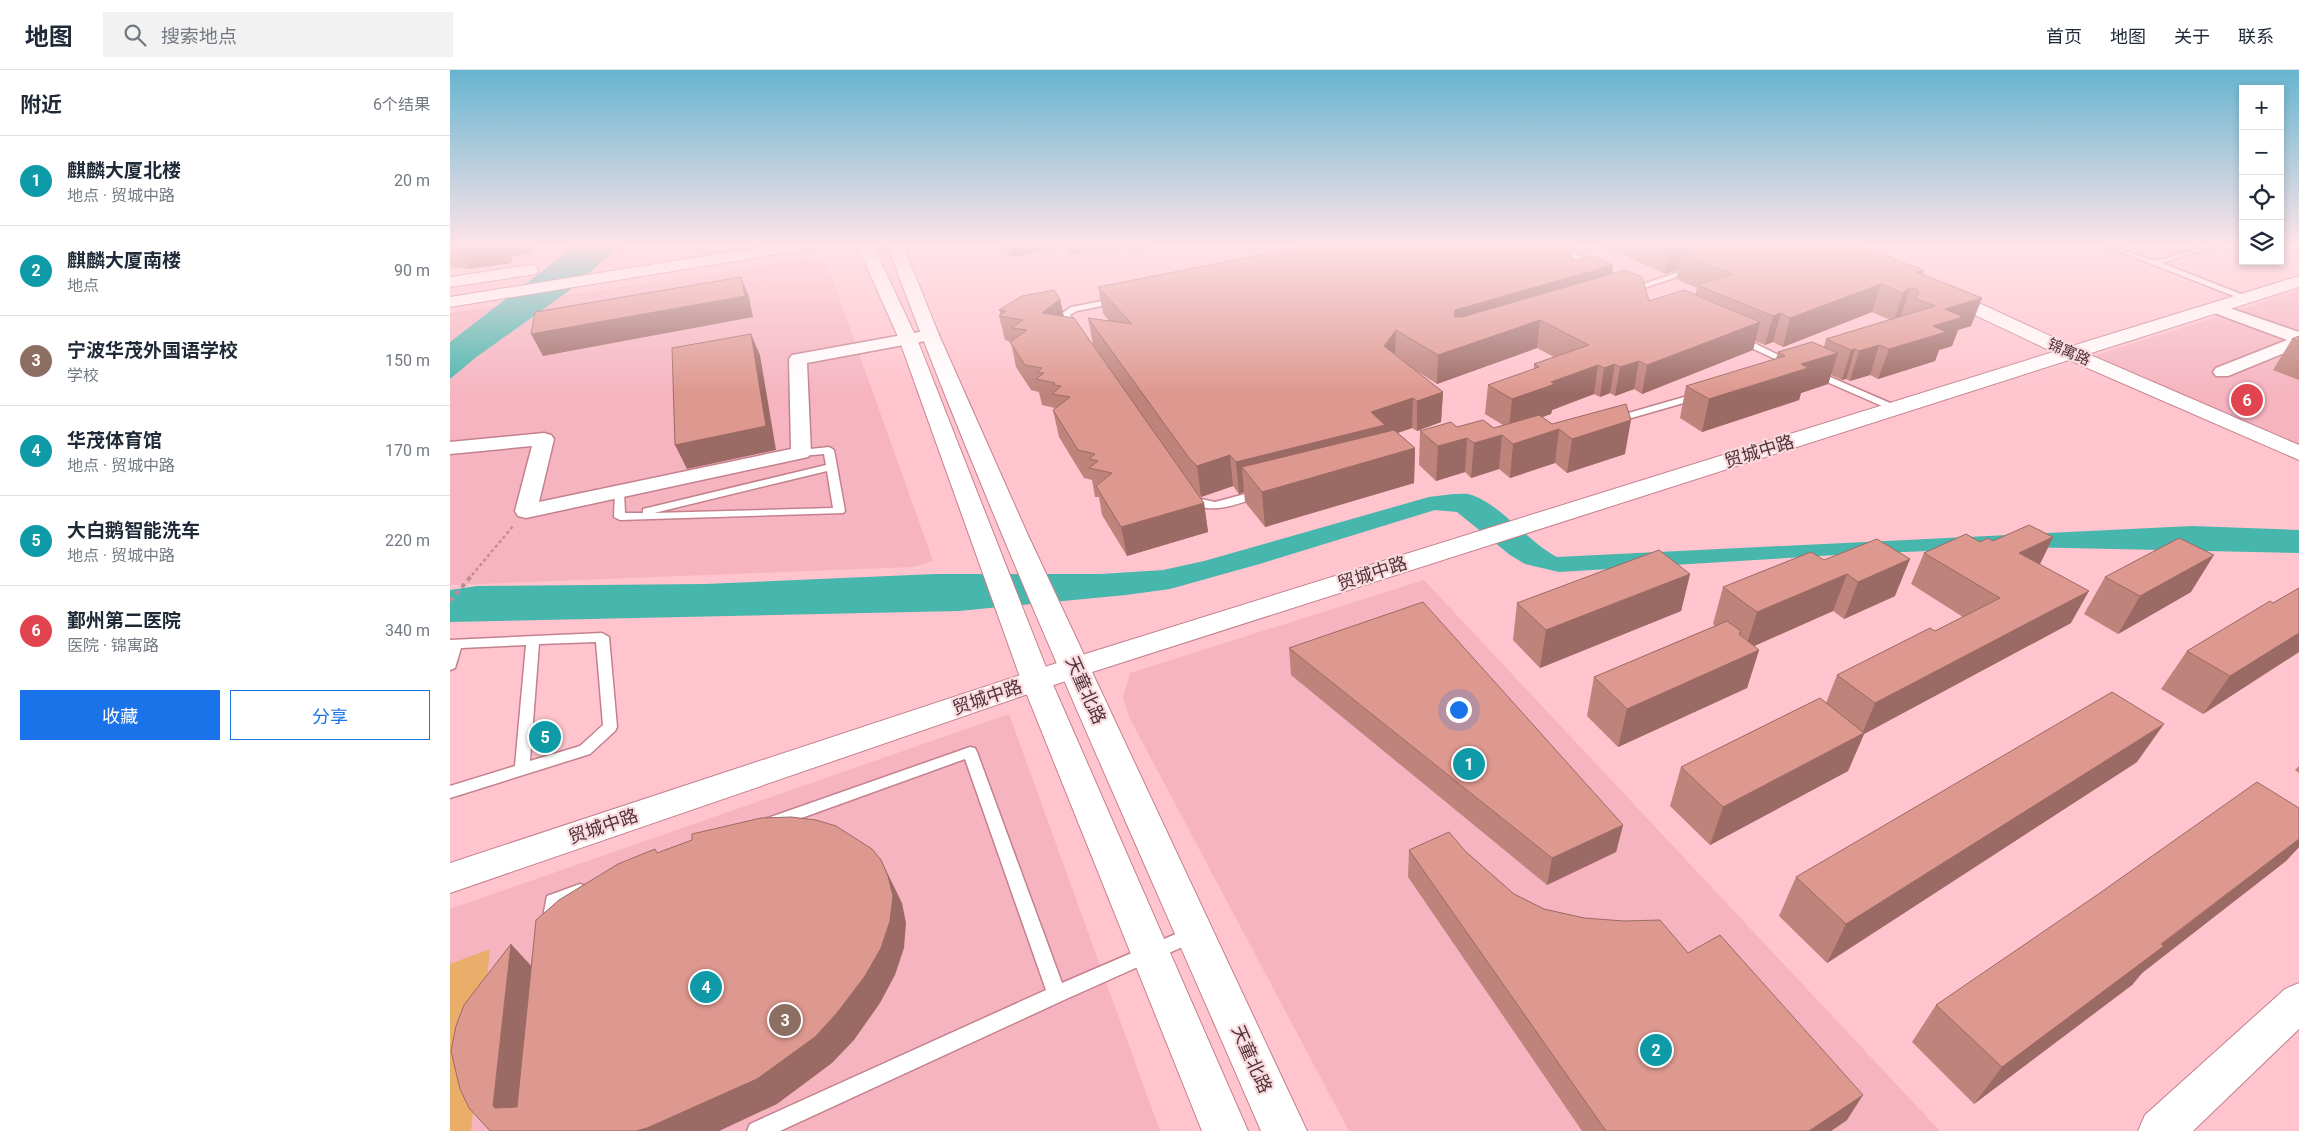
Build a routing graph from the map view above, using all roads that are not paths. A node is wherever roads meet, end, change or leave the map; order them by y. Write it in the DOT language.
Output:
graph roads {
  1 [pos="494,295"];
  2 [pos="888,295"];
  3 [pos="914,295"];
  4 [pos="1635,295"];
  5 [pos="1948,295"];
  6 [pos="2238,295"];
  7 [pos="2258,295"];
  8 [pos="1131,298"];
  9 [pos="1645,298"];
  10 [pos="2247,298"];
  11 [pos="450,302"];
  12 [pos="2215,308"];
  13 [pos="2299,323"];
  14 [pos="2277,330"];
  15 [pos="930,335"];
  16 [pos="1734,337"];
  17 [pos="1082,338"];
  18 [pos="908,339"];
  19 [pos="2299,339"];
  20 [pos="2070,353"];
  21 [pos="1800,363"];
  22 [pos="1779,371"];
  23 [pos="2222,372"];
  24 [pos="1706,394"];
  25 [pos="1894,408"];
  26 [pos="1601,424"];
  27 [pos="450,448"];
  28 [pos="802,453"];
  29 [pos="2299,453"];
  30 [pos="832,467"];
  31 [pos="1182,484"];
  32 [pos="1269,490"];
  33 [pos="620,492"];
  34 [pos="620,517"];
  35 [pos="534,641"];
  36 [pos="452,644"];
  37 [pos="450,664"];
  38 [pos="1076,667"];
  39 [pos="1036,680"];
  40 [pos="522,771"];
  41 [pos="450,792"];
  42 [pos="757,828"];
  43 [pos="450,878"];
  44 [pos="599,884"];
  45 [pos="1195,934"];
  46 [pos="550,939"];
  47 [pos="1151,953"];
  48 [pos="1056,994"];
  49 [pos="2299,1002"];
  50 [pos="757,1131"];
  51 [pos="1225,1131"];
  52 [pos="1284,1131"];
  53 [pos="2161,1131"];
  1 -- 11 [label="main road"];
  2 -- 18 [label="main road"];
  3 -- 15 [label="main road, 天童北路"];
  4 -- 9 [label="lane"];
  5 -- 20 [label="main road, 锦寓路"];
  6 -- 10 [label="lane"];
  7 -- 10 [label="main road, 贸城中路"];
  8 -- 17 [label="lane"];
  10 -- 12 [label="main road, 贸城中路"];
  12 -- 14 [label="street"];
  12 -- 20 [label="main road, 贸城中路"];
  13 -- 14 [label="street"];
  14 -- 19 [label="street"];
  15 -- 18 [label="street"];
  15 -- 38 [label="main road, 天童北路"];
  16 -- 21 [label="lane"];
  18 -- 28 [label="street"];
  18 -- 39 [label="main road"];
  19 -- 23 [label="street"];
  20 -- 25 [label="main road, 贸城中路"];
  20 -- 29 [label="main road, 锦寓路"];
  21 -- 22 [label="lane"];
  21 -- 25 [label="lane"];
  24 -- 26 [label="lane"];
  25 -- 38 [label="main road, 贸城中路"];
  27 -- 33 [label="street"];
  28 -- 30 [label="lane"];
  28 -- 33 [label="street"];
  30 -- 34 [label="lane"];
  30 -- 34 [label="lane"];
  31 -- 32 [label="lane"];
  33 -- 34 [label="lane"];
  35 -- 36 [label="lane"];
  35 -- 40 [label="lane"];
  35 -- 40 [label="lane"];
  36 -- 37 [label="lane"];
  38 -- 39 [label="main road, 贸城中路"];
  38 -- 45 [label="main road, 天童北路"];
  39 -- 43 [label="main road, 贸城中路"];
  39 -- 47 [label="main road"];
  40 -- 41 [label="lane"];
  42 -- 48 [label="lane"];
  44 -- 46 [label="lane"];
  45 -- 47 [label="lane"];
  45 -- 52 [label="main road, 天童北路"];
  47 -- 48 [label="lane"];
  47 -- 51 [label="main road"];
  48 -- 50 [label="lane"];
  49 -- 53 [label="main road"];
}
